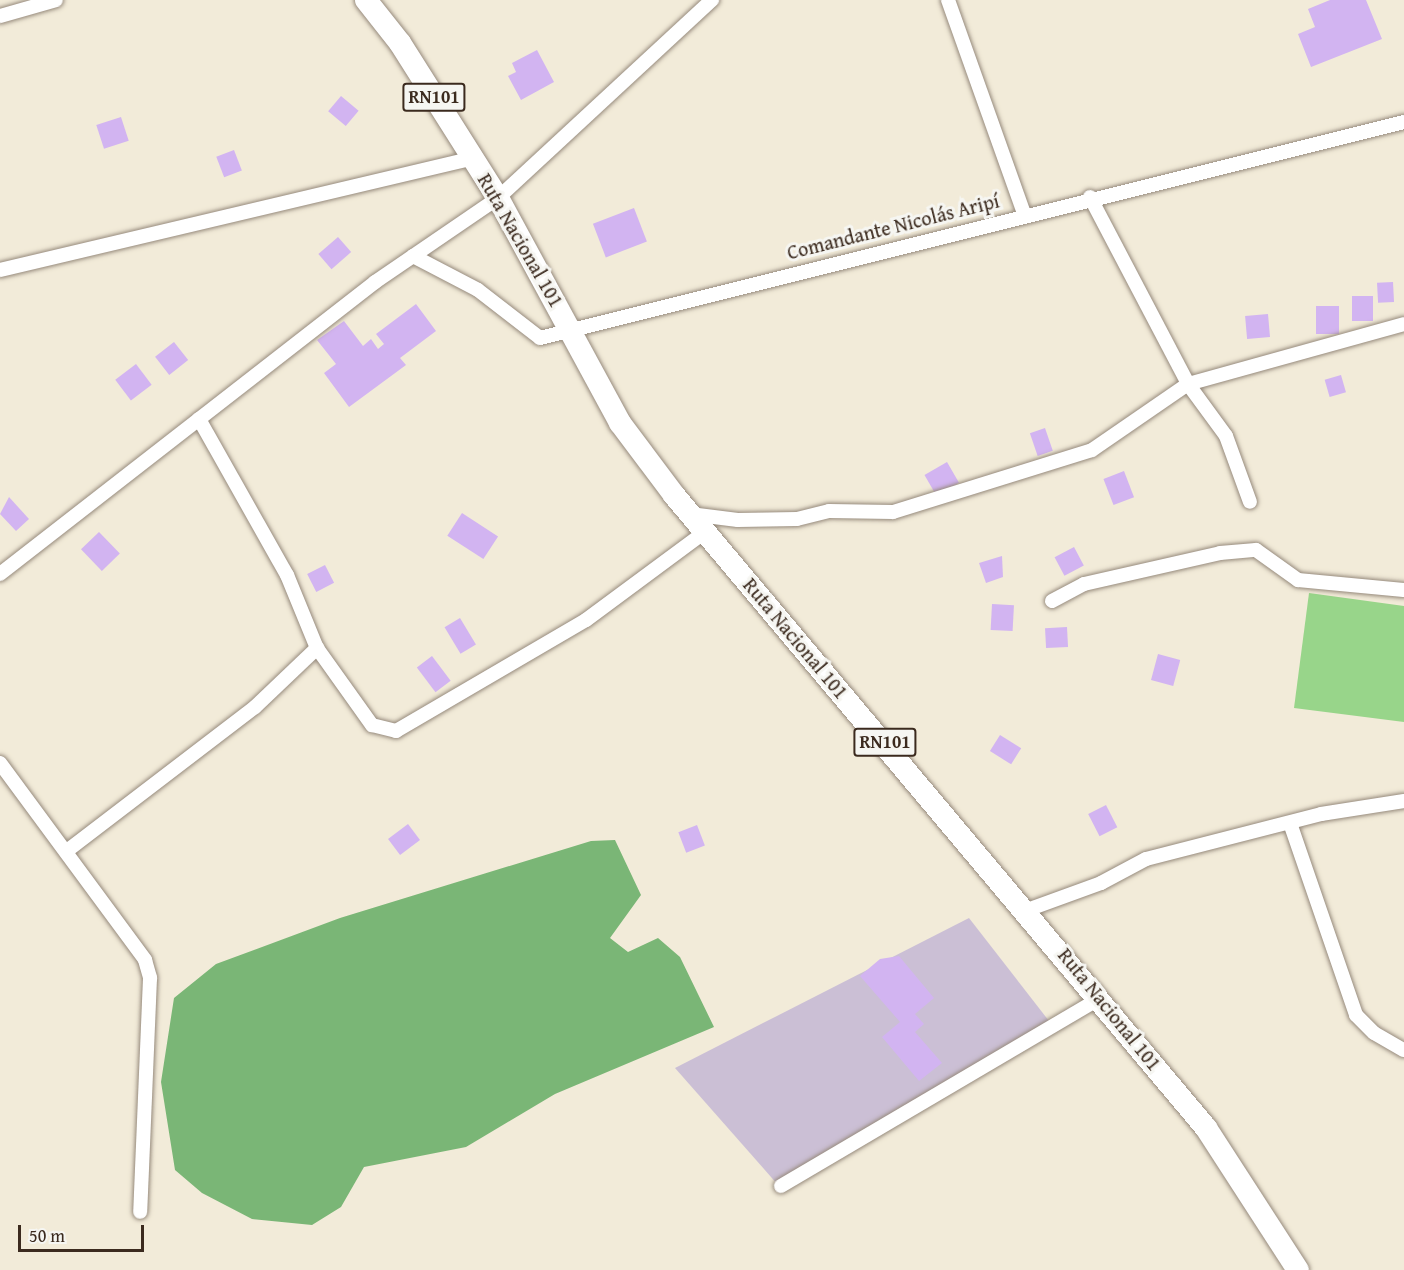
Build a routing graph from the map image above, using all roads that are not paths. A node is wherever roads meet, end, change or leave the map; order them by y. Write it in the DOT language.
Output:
graph roads {
  1 [pos="56,0"];
  2 [pos="366,0"];
  3 [pos="712,0"];
  4 [pos="948,0"];
  5 [pos="0,16"];
  6 [pos="1404,122"];
  7 [pos="473,158"];
  8 [pos="1090,196"];
  9 [pos="498,198"];
  10 [pos="1024,213"];
  11 [pos="413,256"];
  12 [pos="1,265"];
  13 [pos="1404,324"];
  14 [pos="571,327"];
  15 [pos="1188,384"];
  16 [pos="199,419"];
  17 [pos="1250,502"];
  18 [pos="690,514"];
  19 [pos="705,532"];
  20 [pos="0,574"];
  21 [pos="1404,590"];
  22 [pos="1052,601"];
  23 [pos="317,648"];
  24 [pos="0,763"];
  25 [pos="1404,801"];
  26 [pos="1290,823"];
  27 [pos="68,850"];
  28 [pos="1027,910"];
  29 [pos="1100,998"];
  30 [pos="1404,1050"];
  31 [pos="781,1186"];
  32 [pos="140,1212"];
  33 [pos="1298,1270"];
  1 -- 5 [label="street"];
  2 -- 7 [label="main road, Ruta Nacional 101 / RN101"];
  3 -- 9 [label="street"];
  4 -- 10 [label="street"];
  6 -- 8 [label="street, Comandante Nicolás Aripí"];
  7 -- 9 [label="main road, Ruta Nacional 101 / RN101"];
  7 -- 12 [label="street"];
  8 -- 10 [label="street, Comandante Nicolás Aripí"];
  8 -- 15 [label="street"];
  9 -- 11 [label="street"];
  9 -- 14 [label="main road, Ruta Nacional 101 / RN101"];
  10 -- 14 [label="street, Comandante Nicolás Aripí"];
  11 -- 14 [label="street, Comandante Nicolás Aripí"];
  11 -- 16 [label="street"];
  13 -- 15 [label="street"];
  14 -- 18 [label="main road, Ruta Nacional 101 / RN101"];
  15 -- 17 [label="street"];
  15 -- 18 [label="street"];
  16 -- 20 [label="street"];
  16 -- 23 [label="street"];
  18 -- 19 [label="main road, Ruta Nacional 101 / RN101"];
  19 -- 23 [label="street"];
  19 -- 28 [label="main road, Ruta Nacional 101 / RN101"];
  21 -- 22 [label="street"];
  23 -- 27 [label="street"];
  24 -- 27 [label="street"];
  25 -- 26 [label="street"];
  26 -- 28 [label="street"];
  26 -- 30 [label="street"];
  27 -- 32 [label="street"];
  28 -- 29 [label="main road, Ruta Nacional 101 / RN101"];
  29 -- 31 [label="street"];
  29 -- 33 [label="main road, Ruta Nacional 101 / RN101"];
}
